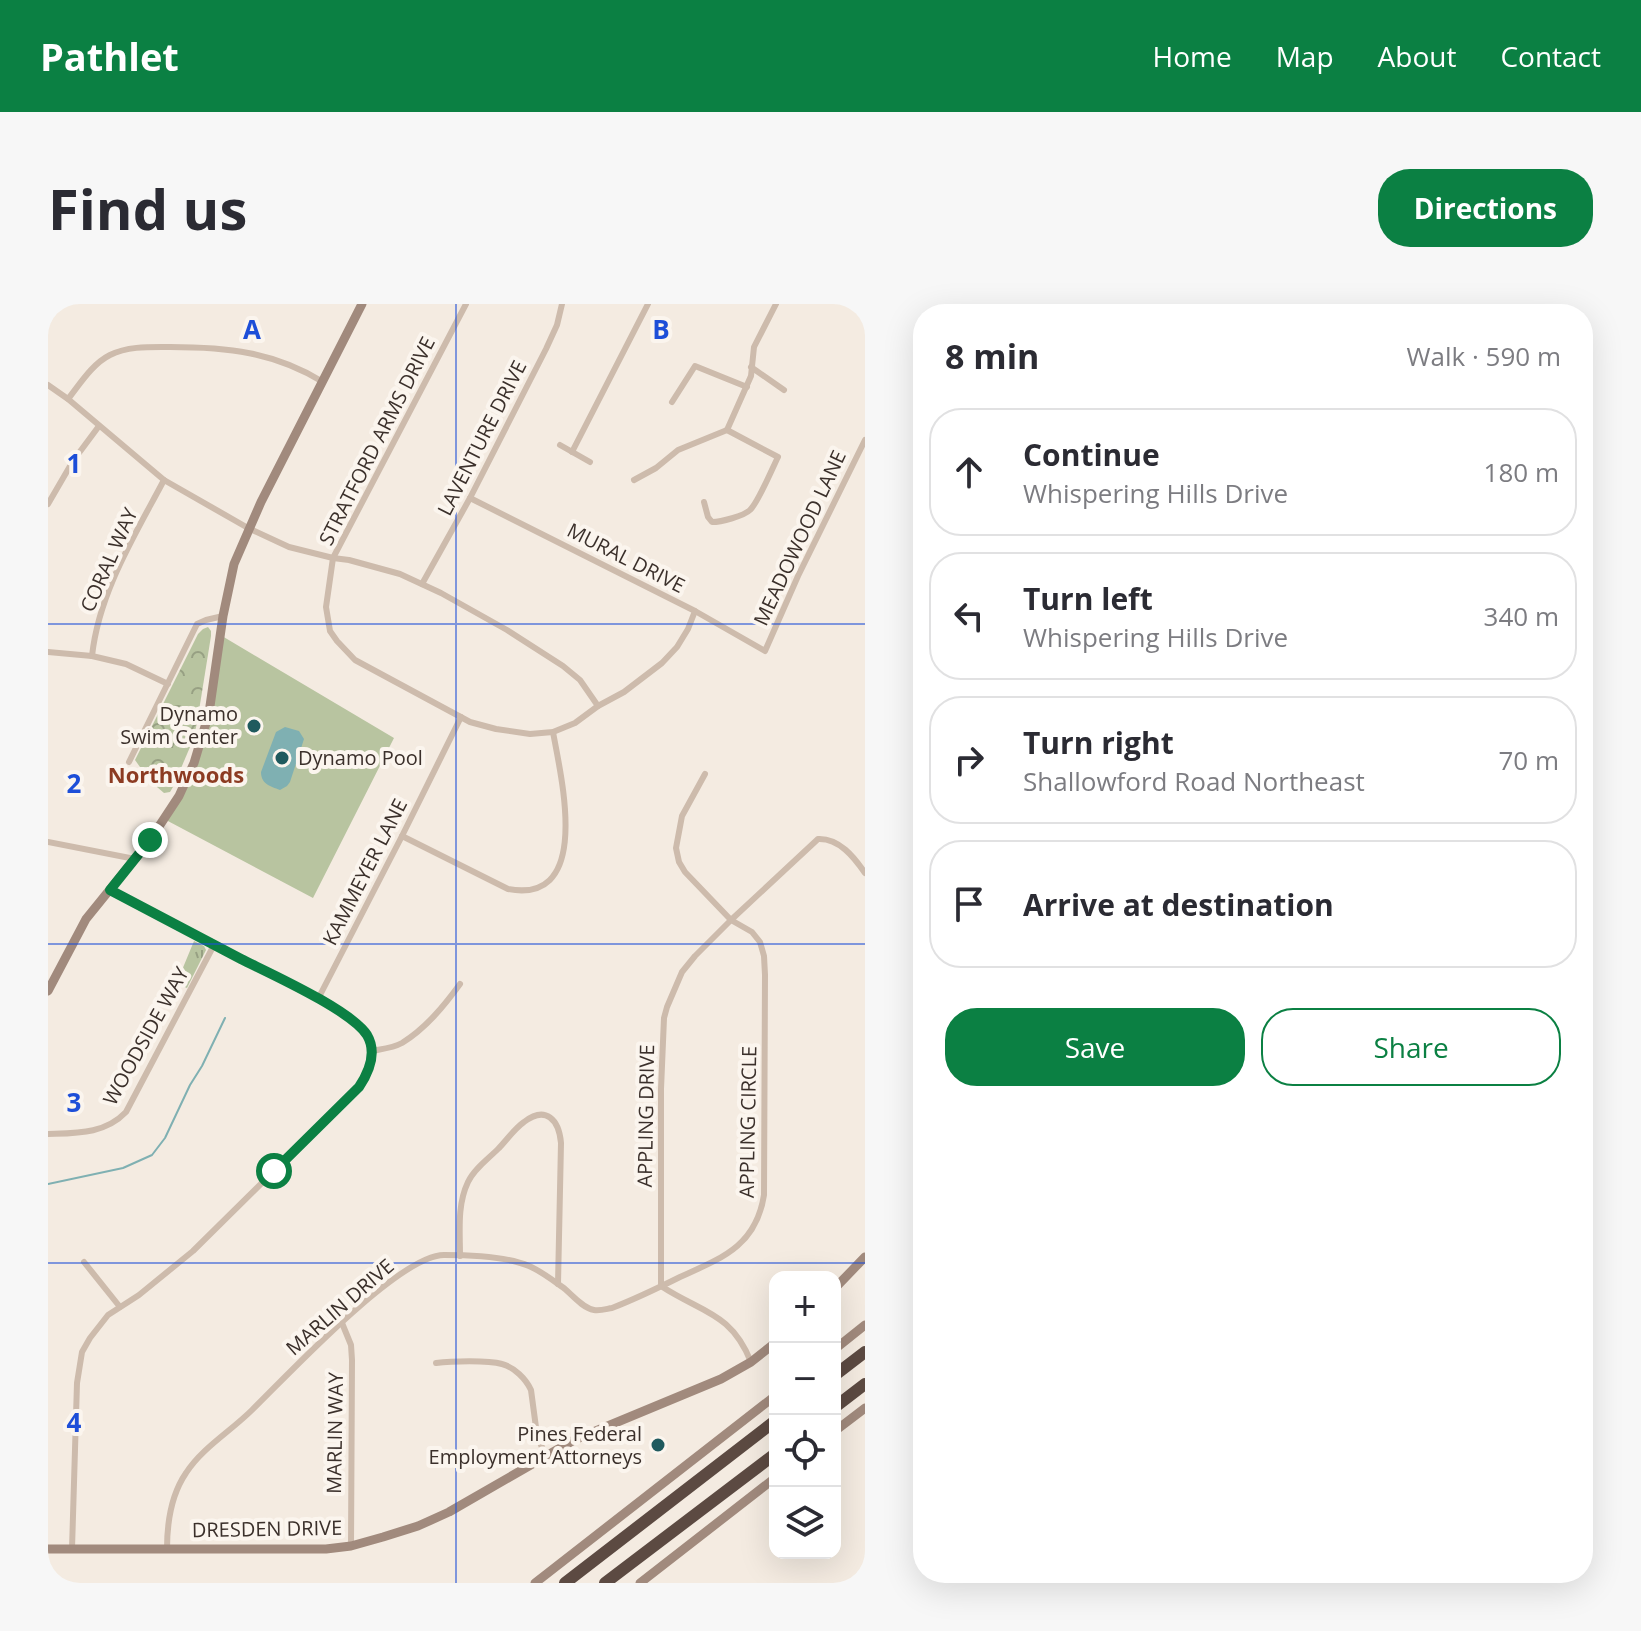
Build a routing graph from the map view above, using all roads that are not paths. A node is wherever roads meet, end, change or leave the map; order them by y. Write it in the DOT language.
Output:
graph roads {
  1 [pos="362,304"];
  2 [pos="466,304"];
  3 [pos="562,304"];
  4 [pos="648,304"];
  5 [pos="776,304"];
  6 [pos="751,367"];
  7 [pos="323,382"];
  8 [pos="48,385"];
  9 [pos="747,387"];
  10 [pos="784,390"];
  11 [pos="68,399"];
  12 [pos="672,402"];
  13 [pos="99,426"];
  14 [pos="727,430"];
  15 [pos="865,440"];
  16 [pos="560,445"];
  17 [pos="572,452"];
  18 [pos="590,462"];
  19 [pos="164,480"];
  20 [pos="634,480"];
  21 [pos="470,498"];
  22 [pos="704,502"];
  23 [pos="48,504"];
  24 [pos="248,528"];
  25 [pos="333,558"];
  26 [pos="422,584"];
  27 [pos="695,611"];
  28 [pos="223,616"];
  29 [pos="765,651"];
  30 [pos="48,652"];
  31 [pos="92,656"];
  32 [pos="168,684"];
  33 [pos="598,706"];
  34 [pos="461,717"];
  35 [pos="553,732"];
  36 [pos="129,762"];
  37 [pos="705,774"];
  38 [pos="402,836"];
  39 [pos="48,842"];
  40 [pos="136,859"];
  41 [pos="865,873"];
  42 [pos="110,890"];
  43 [pos="731,920"];
  44 [pos="214,945"];
  45 [pos="460,984"];
  46 [pos="48,991"];
  47 [pos="318,999"];
  48 [pos="372,1051"];
  49 [pos="48,1134"];
  50 [pos="460,1256"];
  51 [pos="865,1257"];
  52 [pos="84,1262"];
  53 [pos="841,1282"];
  54 [pos="558,1284"];
  55 [pos="661,1286"];
  56 [pos="120,1307"];
  57 [pos="342,1323"];
  58 [pos="865,1325"];
  59 [pos="841,1344"];
  60 [pos="769,1348"];
  61 [pos="865,1352"];
  62 [pos="751,1362"];
  63 [pos="436,1363"];
  64 [pos="841,1370"];
  65 [pos="865,1384"];
  66 [pos="769,1401"];
  67 [pos="841,1402"];
  68 [pos="865,1408"];
  69 [pos="769,1426"];
  70 [pos="841,1426"];
  71 [pos="546,1457"];
  72 [pos="769,1459"];
  73 [pos="769,1483"];
  74 [pos="351,1546"];
  75 [pos="48,1549"];
  76 [pos="72,1549"];
  77 [pos="167,1549"];
  78 [pos="535,1583"];
  79 [pos="565,1583"];
  80 [pos="605,1583"];
  81 [pos="640,1583"];
  1 -- 7 [label="street"];
  2 -- 25 [label="street, STRATFORD ARMS DRIVE"];
  3 -- 21 [label="street, LAVENTURE DRIVE"];
  4 -- 17 [label="street"];
  5 -- 6 [label="street"];
  6 -- 9 [label="street"];
  6 -- 10 [label="street"];
  7 -- 11 [label="street"];
  7 -- 24 [label="street"];
  8 -- 11 [label="street"];
  9 -- 12 [label="street"];
  9 -- 14 [label="street"];
  11 -- 13 [label="street"];
  13 -- 19 [label="street"];
  13 -- 23 [label="street"];
  14 -- 20 [label="street"];
  14 -- 22 [label="street"];
  15 -- 29 [label="street, MEADOWOOD LANE"];
  16 -- 17 [label="street"];
  17 -- 18 [label="street"];
  19 -- 24 [label="street"];
  19 -- 31 [label="street, CORAL WAY"];
  21 -- 26 [label="street, LAVENTURE DRIVE"];
  21 -- 27 [label="street, MURAL DRIVE"];
  24 -- 25 [label="street"];
  24 -- 28 [label="street"];
  25 -- 26 [label="street"];
  25 -- 34 [label="street, STRATFORD ARMS DRIVE"];
  26 -- 33 [label="street"];
  27 -- 29 [label="street, MURAL DRIVE"];
  27 -- 33 [label="street, STRATFORD ARMS DRIVE"];
  28 -- 32 [label="street"];
  28 -- 40 [label="street"];
  30 -- 31 [label="street"];
  31 -- 32 [label="street"];
  32 -- 36 [label="street"];
  33 -- 35 [label="street, STRATFORD ARMS DRIVE"];
  34 -- 35 [label="street, STRATFORD ARMS DRIVE"];
  34 -- 38 [label="street, KAMMEYER LANE"];
  35 -- 38 [label="street"];
  37 -- 43 [label="street"];
  38 -- 47 [label="street, KAMMEYER LANE"];
  39 -- 40 [label="street"];
  40 -- 42 [label="street"];
  41 -- 43 [label="street, APPLING DRIVE"];
  42 -- 44 [label="street"];
  42 -- 46 [label="street"];
  43 -- 55 [label="street, APPLING DRIVE"];
  43 -- 55 [label="street, APPLING CIRCLE"];
  44 -- 47 [label="street"];
  44 -- 49 [label="street, WOODSIDE WAY"];
  45 -- 48 [label="street"];
  47 -- 48 [label="street"];
  48 -- 56 [label="street"];
  50 -- 54 [label="street, MARLIN DRIVE"];
  50 -- 54 [label="street"];
  50 -- 57 [label="street, MARLIN DRIVE"];
  51 -- 53 [label="street"];
  52 -- 56 [label="street"];
  54 -- 55 [label="street, MARLIN DRIVE"];
  55 -- 62 [label="street"];
  56 -- 76 [label="street"];
  57 -- 74 [label="street, MARLIN WAY"];
  57 -- 77 [label="street, MARLIN DRIVE"];
  58 -- 59 [label="street"];
  60 -- 62 [label="street, DRESDEN DRIVE"];
  61 -- 64 [label="highway"];
  62 -- 71 [label="street, DRESDEN DRIVE"];
  63 -- 71 [label="street"];
  65 -- 67 [label="highway"];
  66 -- 78 [label="street"];
  68 -- 70 [label="street"];
  69 -- 79 [label="highway"];
  71 -- 74 [label="street, DRESDEN DRIVE"];
  72 -- 80 [label="highway"];
  73 -- 81 [label="street"];
  74 -- 77 [label="street, DRESDEN DRIVE"];
  75 -- 76 [label="street, DRESDEN DRIVE"];
  76 -- 77 [label="street, DRESDEN DRIVE"];
}
